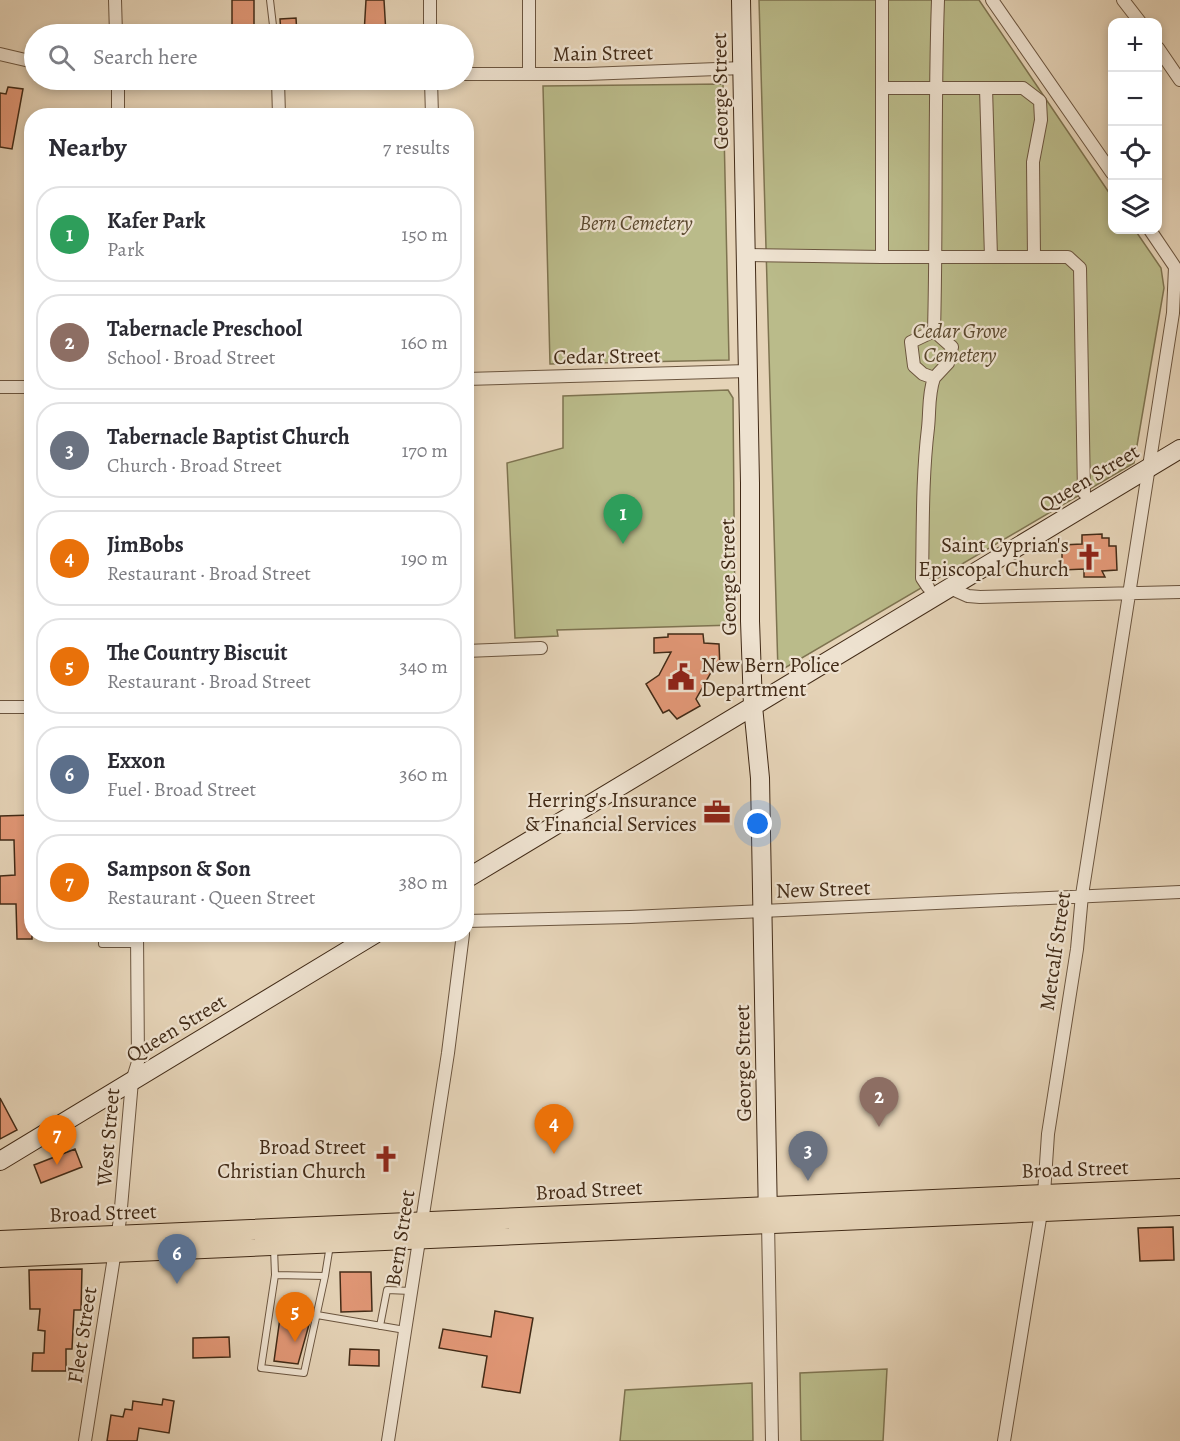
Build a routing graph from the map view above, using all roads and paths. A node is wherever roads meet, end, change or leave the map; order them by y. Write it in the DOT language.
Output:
graph roads {
  1 [pos="115,0"];
  2 [pos="270,0"];
  3 [pos="430,0"];
  4 [pos="529,0"];
  5 [pos="741,0"];
  6 [pos="882,0"];
  7 [pos="938,0"];
  8 [pos="992,0"];
  9 [pos="1123,0"];
  10 [pos="1137,18"];
  11 [pos="116,24"];
  12 [pos="273,24"];
  13 [pos="430,24"];
  14 [pos="0,54"];
  15 [pos="1162,54"];
  16 [pos="24,60"];
  17 [pos="742,68"];
  18 [pos="474,74"];
  19 [pos="529,74"];
  20 [pos="1180,80"];
  21 [pos="882,88"];
  22 [pos="934,88"];
  23 [pos="986,88"];
  24 [pos="118,90"];
  25 [pos="278,90"];
  26 [pos="431,90"];
  27 [pos="118,108"];
  28 [pos="279,108"];
  29 [pos="432,108"];
  30 [pos="1108,167"];
  31 [pos="1153,234"];
  32 [pos="746,255"];
  33 [pos="1034,256"];
  34 [pos="882,257"];
  35 [pos="936,257"];
  36 [pos="991,257"];
  37 [pos="933,331"];
  38 [pos="748,371"];
  39 [pos="933,378"];
  40 [pos="474,379"];
  41 [pos="0,387"];
  42 [pos="24,387"];
  43 [pos="1180,449"];
  44 [pos="1150,467"];
  45 [pos="1084,493"];
  46 [pos="928,587"];
  47 [pos="950,588"];
  48 [pos="1180,592"];
  49 [pos="1131,593"];
  50 [pos="541,648"];
  51 [pos="474,651"];
  52 [pos="753,706"];
  53 [pos="0,707"];
  54 [pos="24,707"];
  55 [pos="474,874"];
  56 [pos="1180,892"];
  57 [pos="1082,895"];
  58 [pos="762,910"];
  59 [pos="474,921"];
  60 [pos="102,942"];
  61 [pos="116,942"];
  62 [pos="137,942"];
  63 [pos="362,942"];
  64 [pos="462,942"];
  65 [pos="132,1081"];
  66 [pos="0,1159"];
  67 [pos="1180,1189"];
  68 [pos="1043,1202"];
  69 [pos="1180,1204"];
  70 [pos="767,1214"];
  71 [pos="421,1229"];
  72 [pos="0,1242"];
  73 [pos="330,1242"];
  74 [pos="116,1243"];
  75 [pos="274,1245"];
  76 [pos="0,1257"];
  77 [pos="275,1275"];
  78 [pos="325,1276"];
  79 [pos="411,1291"];
  80 [pos="317,1315"];
  81 [pos="380,1326"];
  82 [pos="405,1330"];
  83 [pos="85,1441"];
  84 [pos="388,1441"];
  85 [pos="772,1441"];
  86 [pos="1004,1441"];
  1 -- 11 [label="street"];
  2 -- 12 [label="lane"];
  3 -- 13 [label="street"];
  4 -- 19 [label="street"];
  5 -- 17 [label="street, George Street"];
  6 -- 21 [label="street"];
  7 -- 22 [label="street"];
  8 -- 30 [label="street"];
  9 -- 10 [label="street"];
  14 -- 16 [label="street"];
  15 -- 20 [label="street"];
  17 -- 19 [label="street, Main Street"];
  17 -- 32 [label="street, George Street"];
  18 -- 19 [label="street, Main Street"];
  21 -- 22 [label="street"];
  21 -- 34 [label="street"];
  22 -- 23 [label="street"];
  22 -- 35 [label="street"];
  23 -- 33 [label="street"];
  23 -- 36 [label="street"];
  24 -- 27 [label="street"];
  25 -- 28 [label="street"];
  26 -- 29 [label="street"];
  31 -- 44 [label="street, Metcalf Street"];
  32 -- 34 [label="street"];
  32 -- 38 [label="street, George Street"];
  33 -- 36 [label="street"];
  33 -- 45 [label="street"];
  34 -- 35 [label="street"];
  35 -- 36 [label="street"];
  35 -- 37 [label="street"];
  37 -- 39 [label="street"];
  37 -- 39 [label="street"];
  38 -- 40 [label="street, Cedar Street"];
  38 -- 52 [label="street, George Street"];
  39 -- 46 [label="street"];
  41 -- 42 [label="street"];
  43 -- 44 [label="street, Queen Street"];
  44 -- 47 [label="street, Queen Street"];
  44 -- 49 [label="street, Metcalf Street"];
  47 -- 49 [label="street"];
  47 -- 52 [label="street, Queen Street"];
  48 -- 49 [label="street"];
  49 -- 57 [label="street, Metcalf Street"];
  50 -- 51 [label="street"];
  52 -- 55 [label="street, Queen Street"];
  52 -- 58 [label="street, George Street"];
  53 -- 54 [label="street"];
  56 -- 57 [label="street, New Street"];
  57 -- 58 [label="street, New Street"];
  57 -- 68 [label="street, Metcalf Street"];
  58 -- 59 [label="street, New Street"];
  58 -- 70 [label="street, George Street"];
  60 -- 61 [label="lane"];
  62 -- 65 [label="street, West Street"];
  63 -- 65 [label="street, Queen Street"];
  64 -- 71 [label="street, Bern Street"];
  65 -- 66 [label="street, Queen Street"];
  65 -- 74 [label="street, West Street"];
  67 -- 68 [label="main road, Broad Street"];
  68 -- 69 [label="main road, Broad Street"];
  68 -- 70 [label="main road, Broad Street"];
  68 -- 86 [label="street, Metcalf Street"];
  70 -- 71 [label="main road, Broad Street"];
  70 -- 85 [label="street, George Street"];
  71 -- 73 [label="main road, Broad Street"];
  71 -- 74 [label="main road, Broad Street"];
  71 -- 79 [label="street, Bern Street"];
  72 -- 74 [label="main road, Broad Street"];
  73 -- 75 [label="main road, Broad Street"];
  73 -- 78 [label="lane"];
  74 -- 75 [label="main road, Broad Street"];
  74 -- 76 [label="main road, Broad Street"];
  74 -- 83 [label="street, Fleet Street"];
  75 -- 77 [label="lane"];
  77 -- 78 [label="lane"];
  77 -- 80 [label="lane"];
  78 -- 80 [label="lane"];
  79 -- 81 [label="lane"];
  79 -- 82 [label="street, Bern Street"];
  80 -- 81 [label="lane"];
  81 -- 82 [label="lane"];
  82 -- 84 [label="street, Bern Street"];
}
